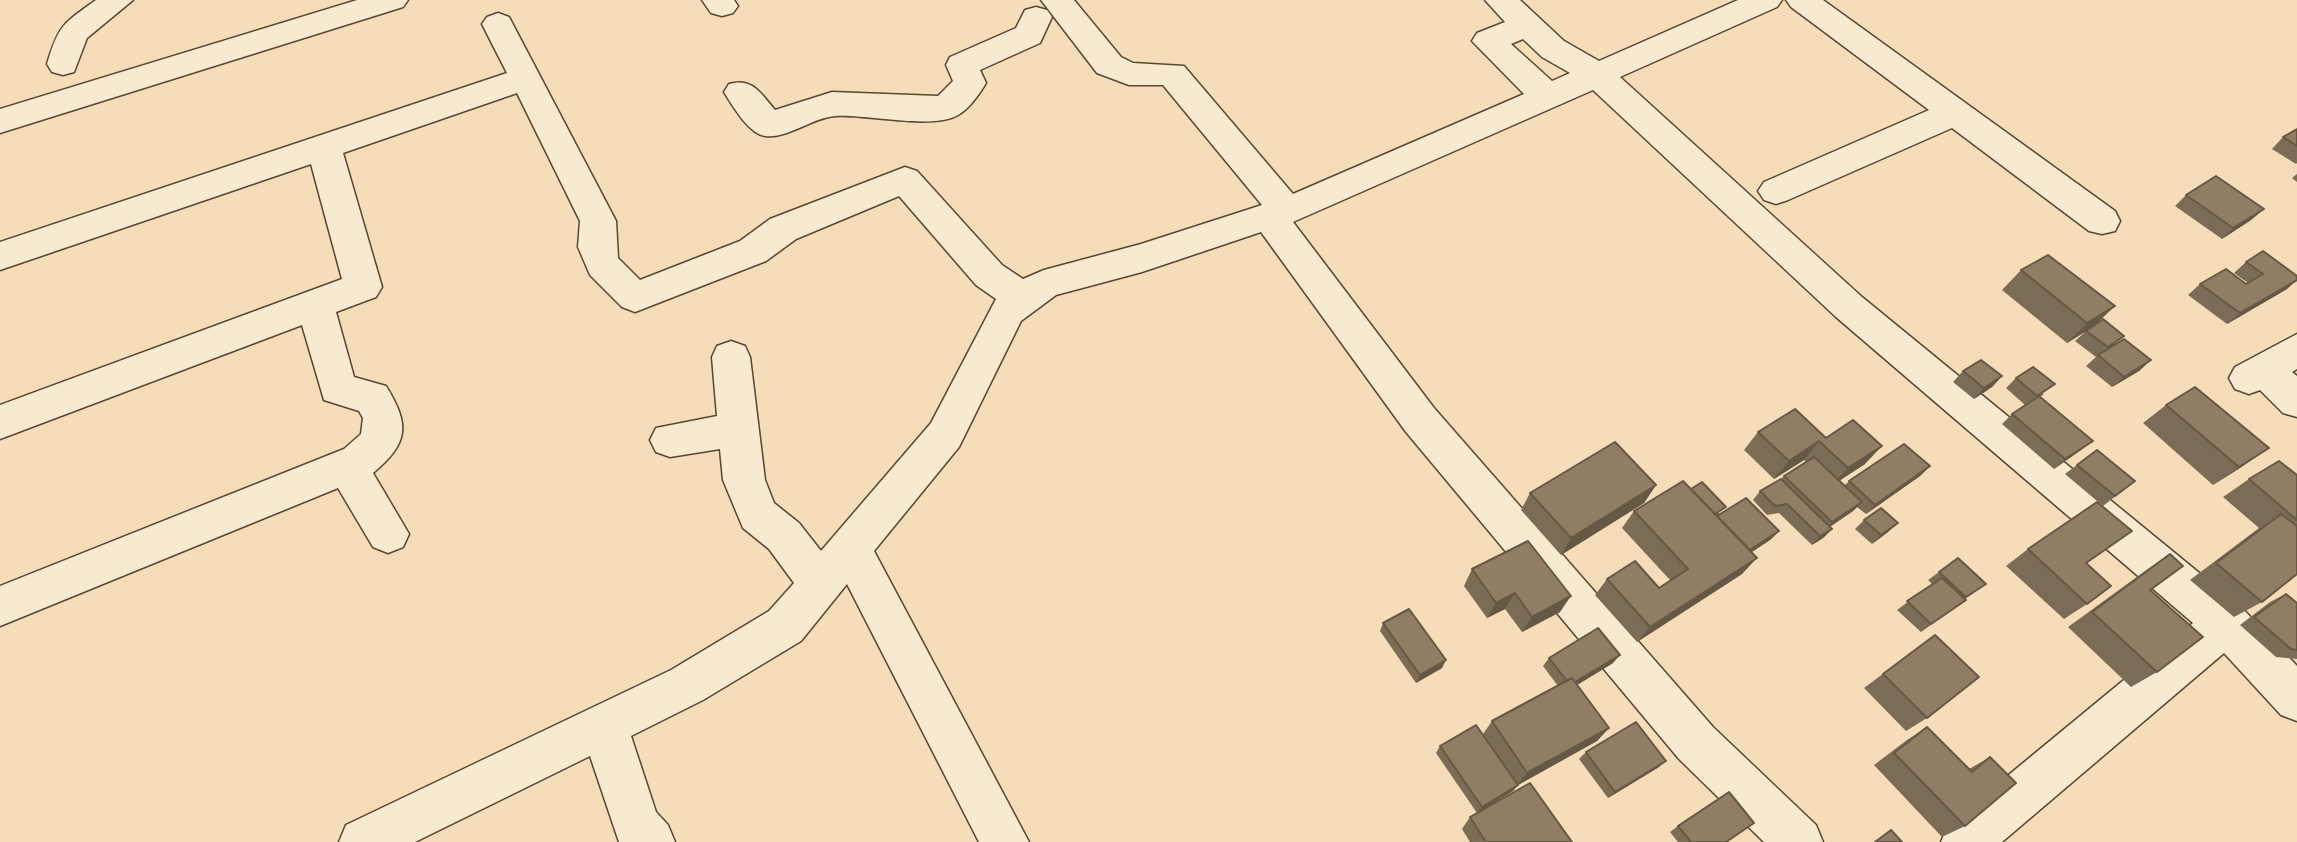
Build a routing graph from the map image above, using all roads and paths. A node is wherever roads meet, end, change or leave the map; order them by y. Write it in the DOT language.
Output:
graph roads {
  1 [pos="117,0"];
  2 [pos="392,0"];
  3 [pos="1501,0"];
  4 [pos="1766,0"];
  5 [pos="1802,0"];
  6 [pos="1035,6"];
  7 [pos="498,24"];
  8 [pos="1528,25"];
  9 [pos="63,64"];
  10 [pos="1596,74"];
  11 [pos="527,78"];
  12 [pos="741,92"];
  13 [pos="1547,96"];
  14 [pos="1956,112"];
  15 [pos="0,121"];
  16 [pos="324,147"];
  17 [pos="1776,191"];
  18 [pos="1278,213"];
  19 [pos="2102,221"];
  20 [pos="0,256"];
  21 [pos="1024,299"];
  22 [pos="315,305"];
  23 [pos="2297,350"];
  24 [pos="731,357"];
  25 [pos="2297,401"];
  26 [pos="0,422"];
  27 [pos="740,429"];
  28 [pos="670,440"];
  29 [pos="347,466"];
  30 [pos="388,534"];
  31 [pos="851,550"];
  32 [pos="821,584"];
  33 [pos="0,606"];
  34 [pos="2226,623"];
  35 [pos="2297,699"];
  36 [pos="604,725"];
  37 [pos="419,830"];
  38 [pos="363,842"];
  39 [pos="651,842"];
  40 [pos="1005,842"];
  41 [pos="1799,842"];
  42 [pos="1965,842"];
  1 -- 9 [label="street"];
  2 -- 15 [label="street"];
  3 -- 8 [label="street"];
  4 -- 10 [label="street"];
  5 -- 14 [label="street"];
  6 -- 12 [label="street"];
  6 -- 18 [label="street"];
  7 -- 11 [label="street"];
  8 -- 10 [label="street"];
  8 -- 13 [label="street"];
  10 -- 13 [label="street"];
  10 -- 34 [label="street"];
  11 -- 16 [label="street"];
  11 -- 21 [label="street"];
  13 -- 18 [label="street"];
  14 -- 17 [label="street"];
  14 -- 19 [label="street"];
  16 -- 20 [label="street"];
  16 -- 22 [label="street"];
  18 -- 21 [label="street"];
  18 -- 41 [label="street"];
  21 -- 31 [label="street"];
  22 -- 26 [label="street"];
  22 -- 29 [label="street"];
  23 -- 25 [label="street"];
  24 -- 27 [label="street"];
  27 -- 28 [label="street"];
  27 -- 32 [label="street"];
  29 -- 30 [label="street"];
  29 -- 33 [label="street"];
  31 -- 32 [label="street"];
  31 -- 40 [label="street"];
  32 -- 36 [label="street"];
  34 -- 35 [label="street"];
  34 -- 42 [label="street"];
  36 -- 37 [label="street"];
  36 -- 39 [label="street"];
  37 -- 38 [label="street"];
}
